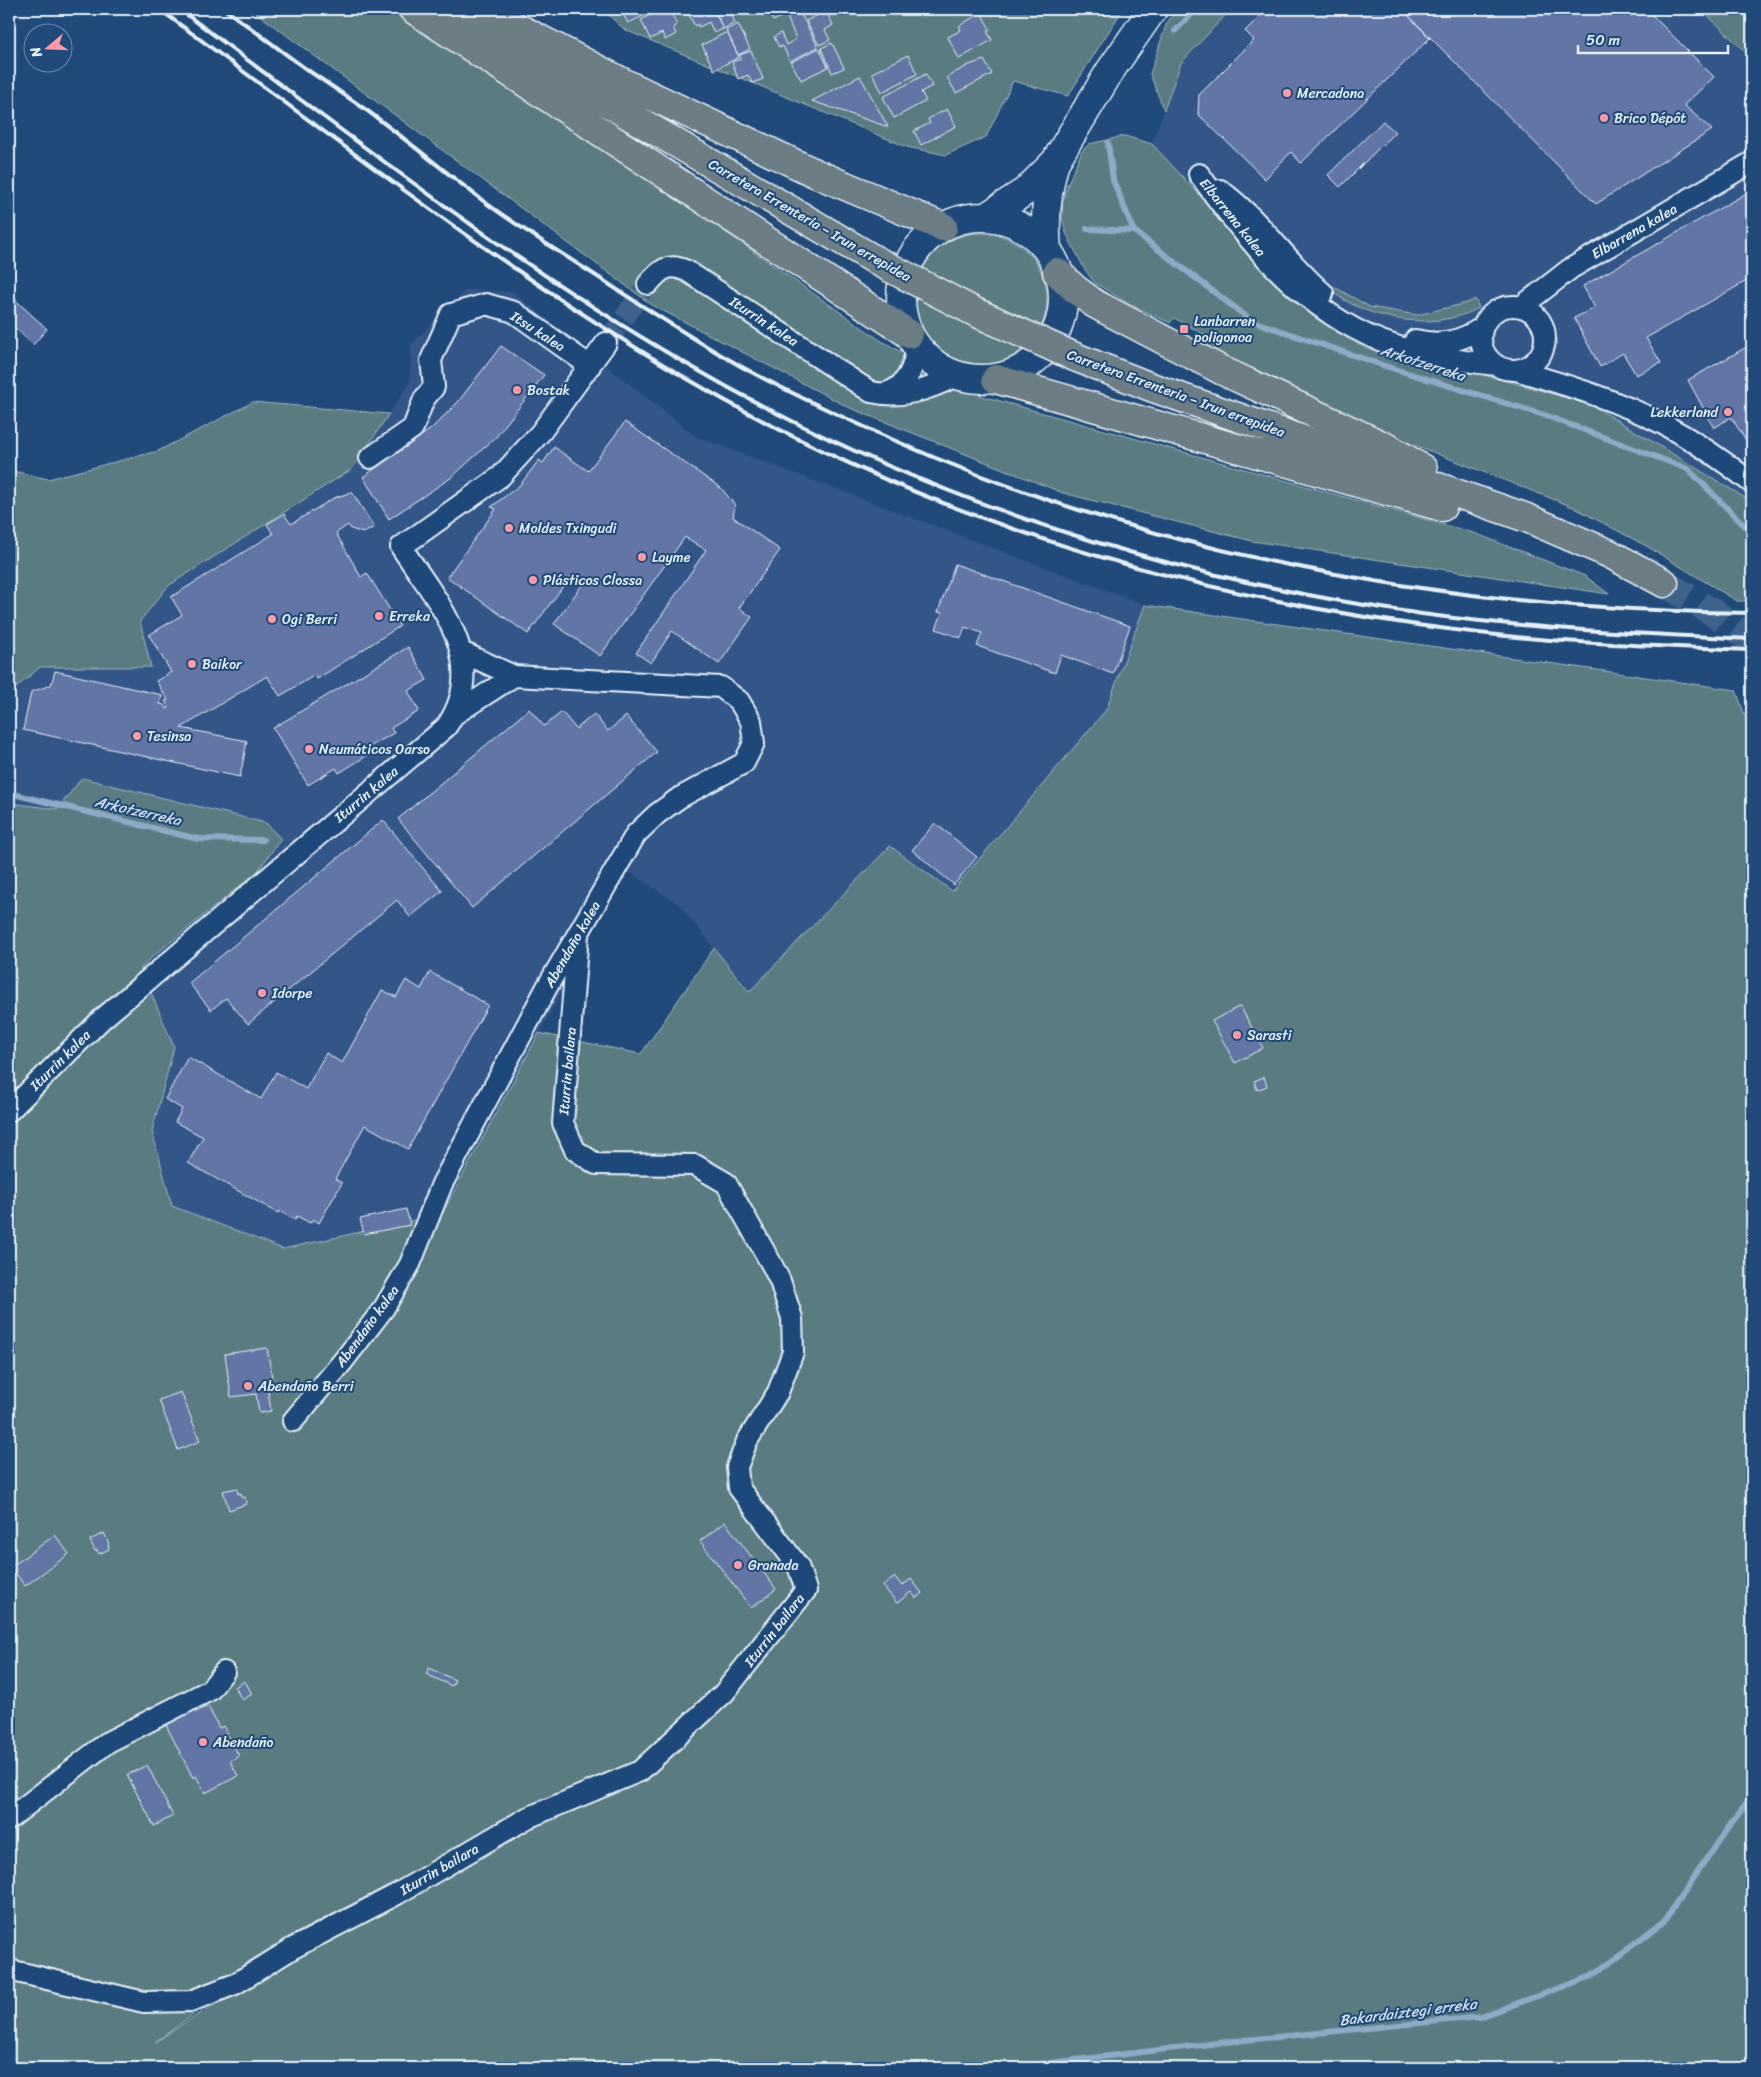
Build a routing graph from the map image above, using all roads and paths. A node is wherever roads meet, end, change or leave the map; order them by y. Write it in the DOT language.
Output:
graph roads {
  1 [pos="414,9"];
  2 [pos="448,9"];
  3 [pos="482,9"];
  4 [pos="1153,9"];
  5 [pos="1055,162"];
  6 [pos="1752,162"];
  7 [pos="1248,213"];
  8 [pos="986,217"];
  9 [pos="943,227"];
  10 [pos="1052,261"];
  11 [pos="1288,280"];
  12 [pos="648,284"];
  13 [pos="1521,307"];
  14 [pos="1482,327"];
  15 [pos="912,340"];
  16 [pos="606,343"];
  17 [pos="1496,365"];
  18 [pos="590,366"];
  19 [pos="1516,370"];
  20 [pos="956,376"];
  21 [pos="996,379"];
  22 [pos="881,394"];
  23 [pos="370,458"];
  24 [pos="1752,482"];
  25 [pos="1469,498"];
  26 [pos="1551,527"];
  27 [pos="1664,582"];
  28 [pos="462,652"];
  29 [pos="514,676"];
  30 [pos="455,714"];
  31 [pos="578,934"];
  32 [pos="9,1111"];
  33 [pos="293,1421"];
  34 [pos="224,1672"];
  35 [pos="9,1819"];
  36 [pos="9,1970"];
  1 -- 15 [label="main road"];
  2 -- 25 [label="main road, Carretera Errenteria – Irun errepidea, bridge"];
  3 -- 9 [label="main road"];
  4 -- 5 [label="street"];
  5 -- 8 [label="street"];
  5 -- 10 [label="street"];
  6 -- 13 [label="street, Elbarrena kalea"];
  7 -- 11 [label="street, Elbarrena kalea"];
  7 -- 11 [label="street, Elbarrena kalea"];
  7 -- 14 [label="street, Elbarrena kalea"];
  8 -- 9 [label="street"];
  8 -- 10 [label="street"];
  9 -- 15 [label="street"];
  10 -- 21 [label="street"];
  10 -- 25 [label="main road"];
  11 -- 17 [label="street, Elbarrena kalea"];
  12 -- 22 [label="street, Iturrin kalea"];
  13 -- 14 [label="street, Elbarrena kalea"];
  13 -- 19 [label="street"];
  14 -- 17 [label="street"];
  15 -- 20 [label="street"];
  15 -- 22 [label="street"];
  16 -- 18 [label="street, Iturrin kalea"];
  17 -- 19 [label="street, Elbarrena kalea"];
  18 -- 23 [label="street, Itsu kalea"];
  18 -- 28 [label="street, Iturrin kalea"];
  19 -- 24 [label="street, Elbarrena kalea"];
  20 -- 21 [label="street"];
  20 -- 22 [label="street, Iturrin kalea"];
  21 -- 26 [label="main road"];
  25 -- 26 [label="main road, Carretera Errenteria – Irun errepidea"];
  26 -- 27 [label="main road, Carretera Errenteria – Irun errepidea"];
  28 -- 29 [label="street"];
  28 -- 30 [label="street, Iturrin kalea"];
  29 -- 30 [label="street"];
  29 -- 31 [label="street, Abendaño kalea"];
  30 -- 32 [label="street, Iturrin kalea"];
  31 -- 33 [label="street, Abendaño kalea"];
  31 -- 36 [label="street, Iturrin bailara"];
  34 -- 35 [label="street"];
}
